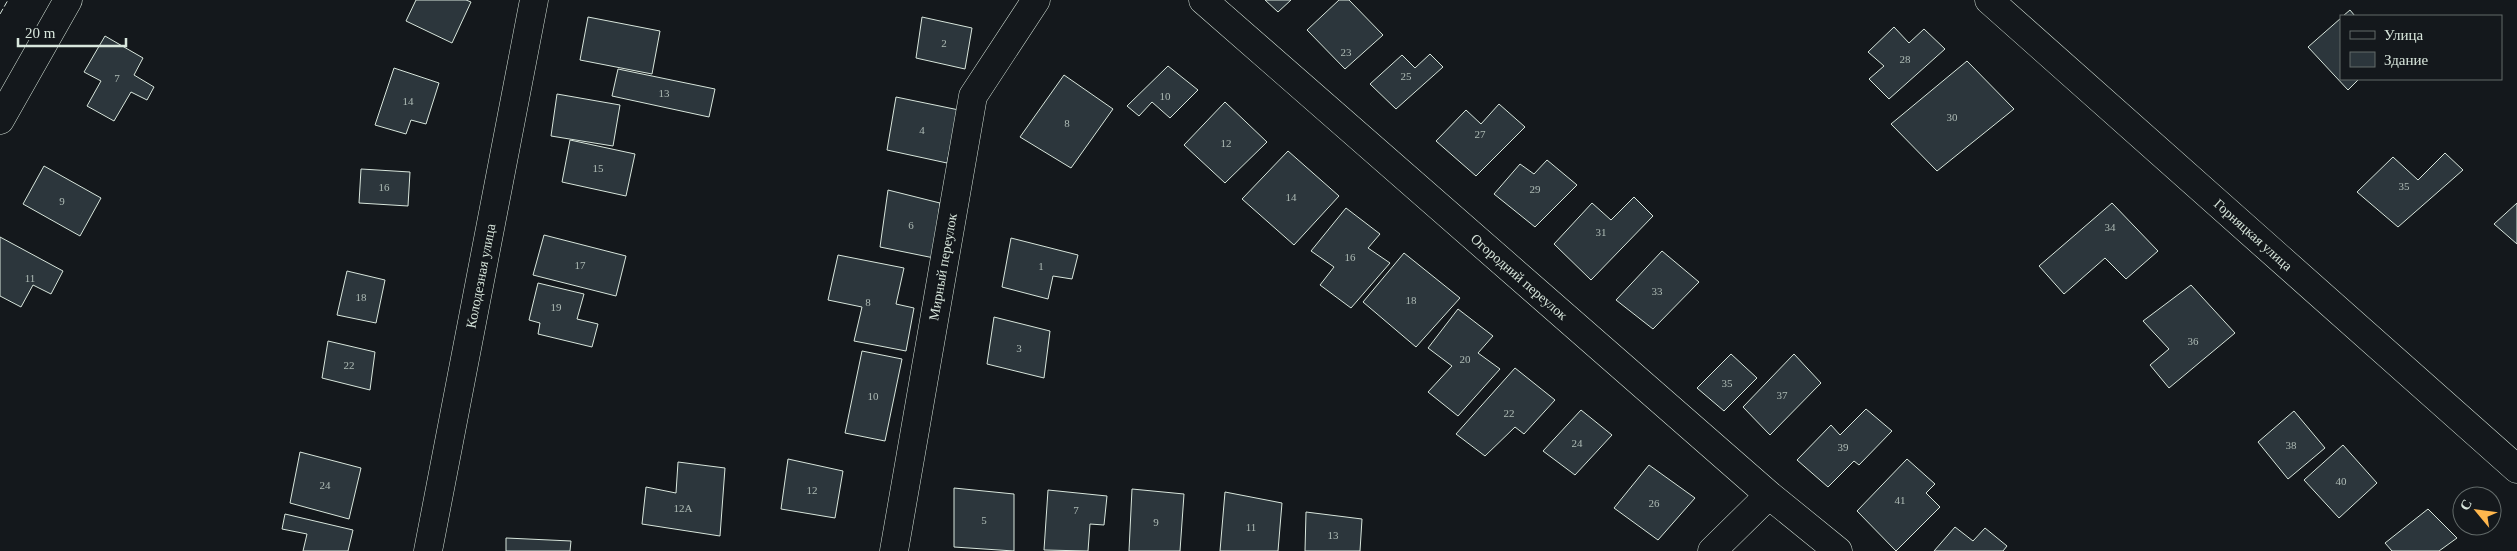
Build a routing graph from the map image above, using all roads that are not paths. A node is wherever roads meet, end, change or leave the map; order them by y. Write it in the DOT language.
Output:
graph roads {
  1 [pos="68,0"];
  2 [pos="534,0"];
  3 [pos="1036,0"];
  4 [pos="1203,0"];
  5 [pos="1989,0"];
  6 [pos="0,120"];
  7 [pos="2517,469"];
  8 [pos="1769,495"];
  9 [pos="428,551"];
  10 [pos="894,551"];
  11 [pos="1712,551"];
  12 [pos="1838,551"];
  1 -- 6 [label="street"];
  2 -- 9 [label="street, Колодезная улица"];
  3 -- 10 [label="street, Мирный переулок"];
  4 -- 8 [label="street, Огородний переулок"];
  5 -- 7 [label="street, Горняцкая улица"];
  8 -- 11 [label="street"];
  8 -- 12 [label="street, Огородний переулок"];
}
